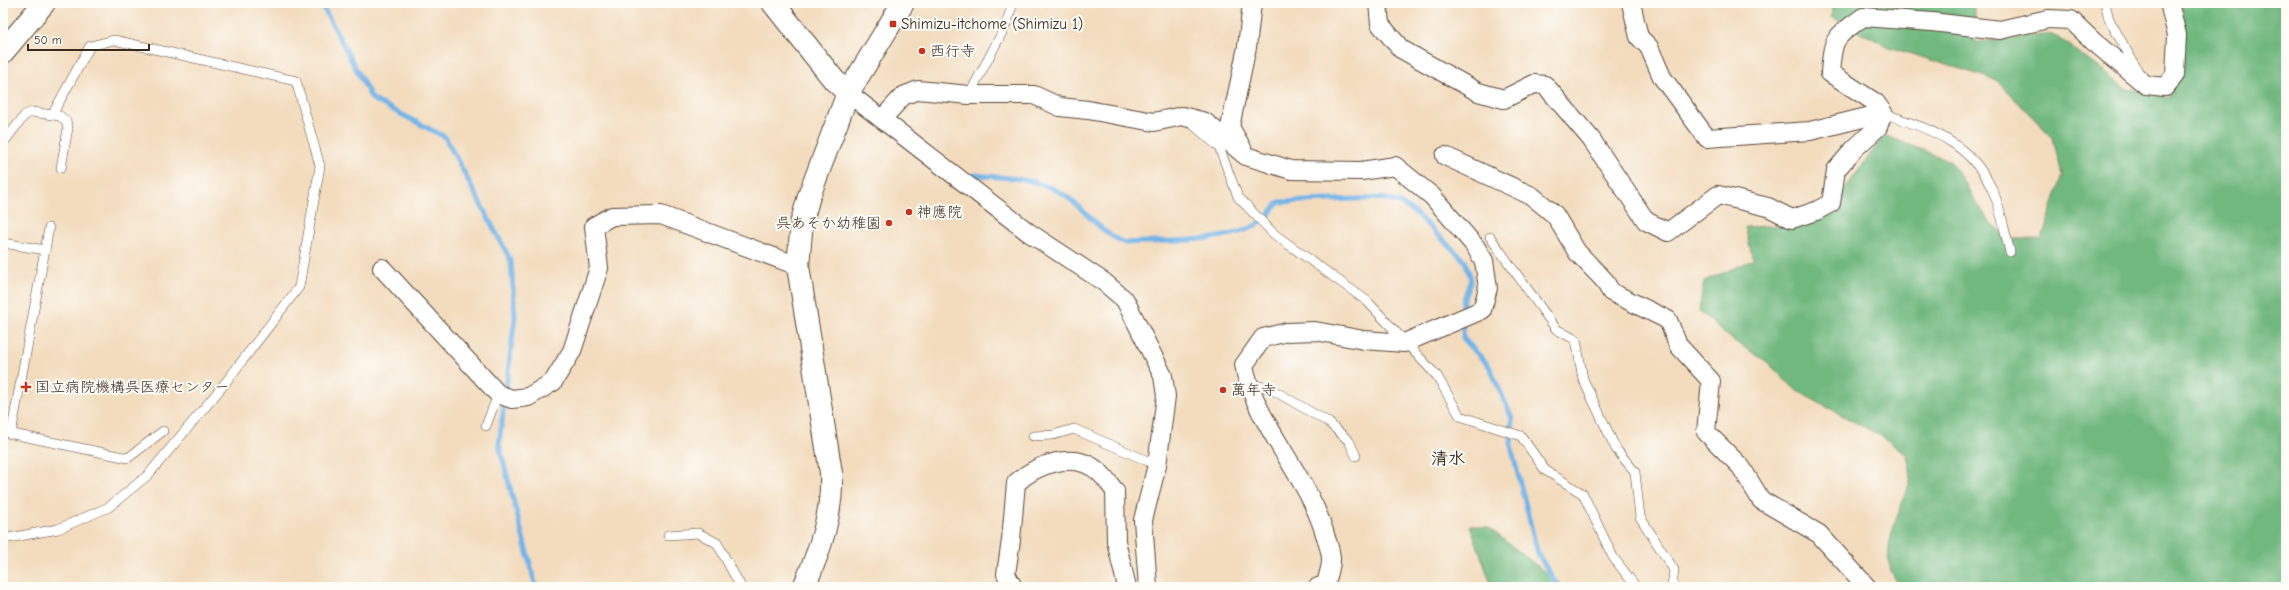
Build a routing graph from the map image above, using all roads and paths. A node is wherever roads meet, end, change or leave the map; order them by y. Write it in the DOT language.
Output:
graph roads {
  1 [pos="44,3"];
  2 [pos="773,3"];
  3 [pos="903,3"];
  4 [pos="1013,3"];
  5 [pos="1252,3"];
  6 [pos="1378,3"];
  7 [pos="1631,3"];
  8 [pos="2105,3"];
  9 [pos="2169,3"];
  10 [pos="3,52"];
  11 [pos="2146,85"];
  12 [pos="848,93"];
  13 [pos="969,95"];
  14 [pos="1883,113"];
  15 [pos="52,115"];
  16 [pos="1182,116"];
  17 [pos="883,118"];
  18 [pos="3,143"];
  19 [pos="1246,156"];
  20 [pos="1445,156"];
  21 [pos="61,168"];
  22 [pos="49,228"];
  23 [pos="1490,237"];
  24 [pos="3,243"];
  25 [pos="45,250"];
  26 [pos="2010,252"];
  27 [pos="798,266"];
  28 [pos="382,268"];
  29 [pos="1404,343"];
  30 [pos="1248,383"];
  31 [pos="504,396"];
  32 [pos="486,426"];
  33 [pos="163,431"];
  34 [pos="7,433"];
  35 [pos="1033,436"];
  36 [pos="1356,456"];
  37 [pos="1157,465"];
  38 [pos="668,536"];
  39 [pos="3,539"];
  40 [pos="741,587"];
  41 [pos="804,587"];
  42 [pos="1013,587"];
  43 [pos="1127,587"];
  44 [pos="1148,587"];
  45 [pos="1318,587"];
  46 [pos="1636,587"];
  47 [pos="1672,587"];
  48 [pos="1867,587"];
  1 -- 10 [label="street"];
  2 -- 12 [label="street"];
  3 -- 12 [label="street"];
  4 -- 13 [label="lane"];
  5 -- 19 [label="street"];
  6 -- 14 [label="street"];
  7 -- 14 [label="street"];
  8 -- 11 [label="lane"];
  9 -- 11 [label="street"];
  11 -- 14 [label="street"];
  12 -- 17 [label="street"];
  12 -- 27 [label="street"];
  13 -- 16 [label="street"];
  13 -- 17 [label="street"];
  14 -- 26 [label="lane"];
  15 -- 18 [label="lane"];
  15 -- 21 [label="lane"];
  15 -- 39 [label="lane"];
  16 -- 19 [label="street"];
  16 -- 29 [label="lane"];
  17 -- 37 [label="street"];
  19 -- 29 [label="street"];
  20 -- 48 [label="street"];
  22 -- 25 [label="lane"];
  23 -- 47 [label="lane"];
  24 -- 25 [label="lane"];
  25 -- 34 [label="lane"];
  27 -- 31 [label="street"];
  27 -- 41 [label="street"];
  28 -- 31 [label="street"];
  29 -- 30 [label="street"];
  29 -- 46 [label="lane"];
  30 -- 36 [label="lane"];
  30 -- 45 [label="street"];
  31 -- 32 [label="lane"];
  33 -- 34 [label="lane"];
  35 -- 37 [label="lane"];
  37 -- 44 [label="street"];
  38 -- 40 [label="lane"];
  42 -- 43 [label="street"];
}
